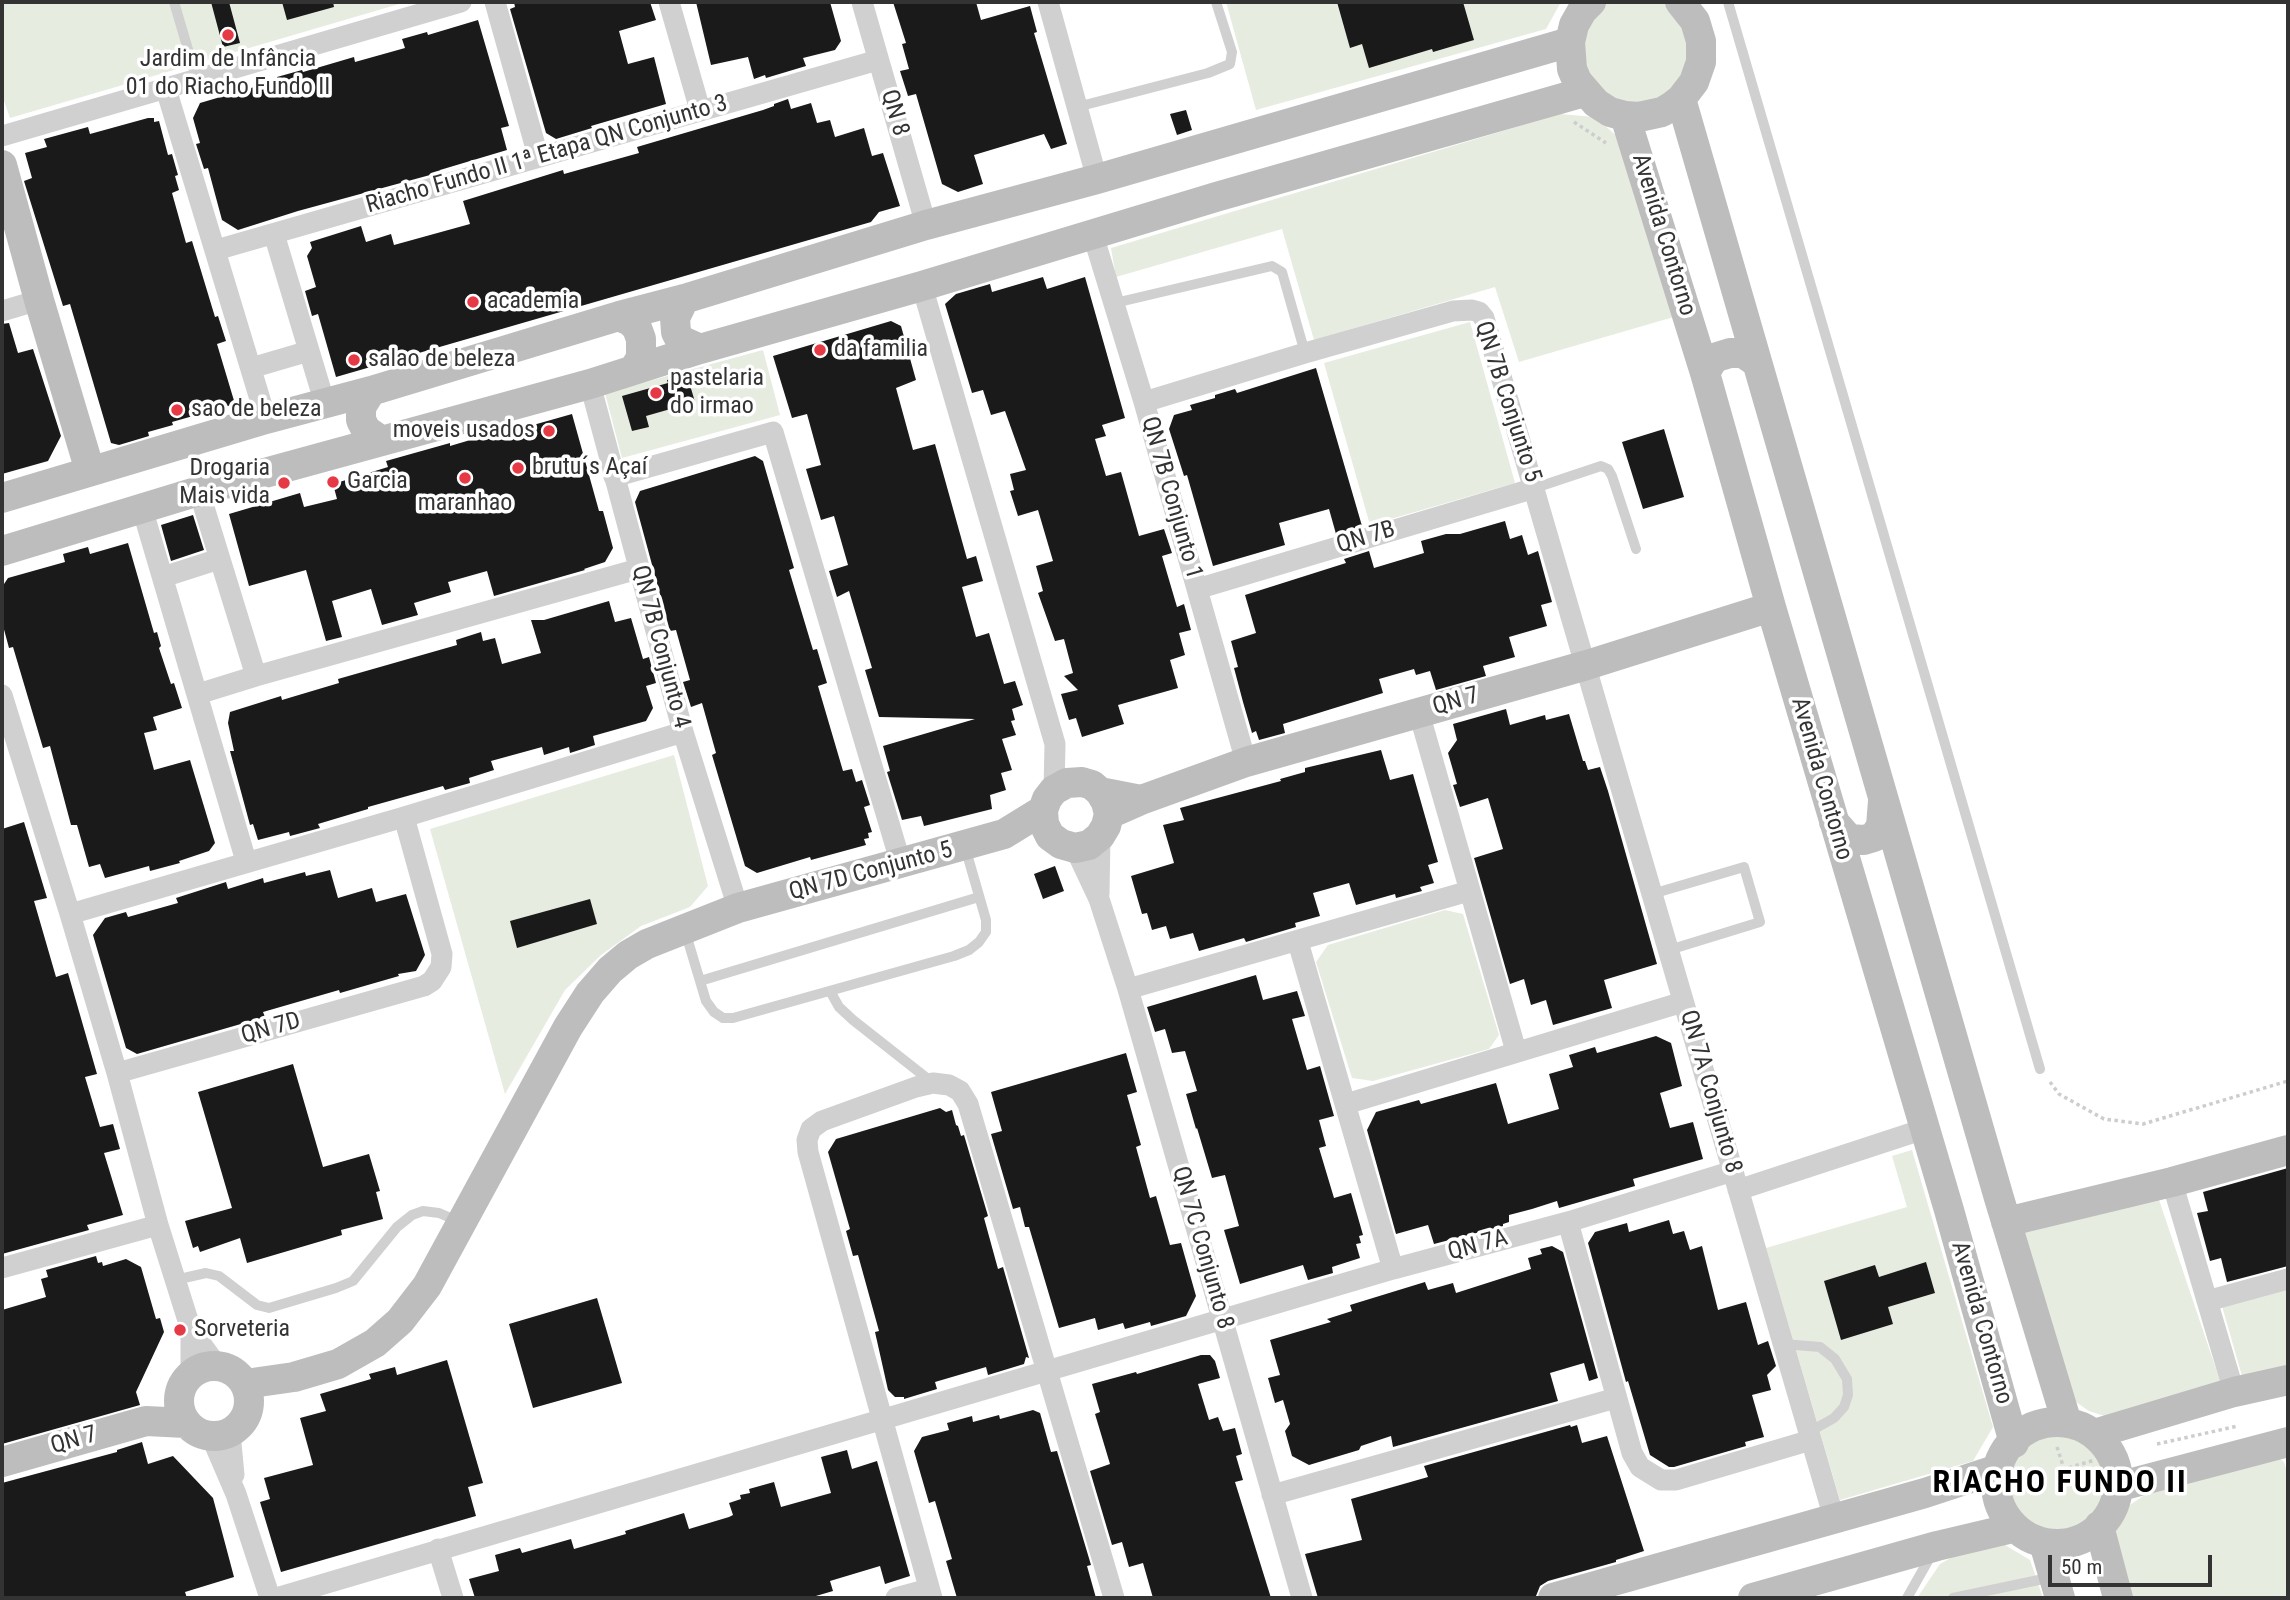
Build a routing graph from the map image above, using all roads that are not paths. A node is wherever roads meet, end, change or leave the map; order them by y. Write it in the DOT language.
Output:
graph roads {
  1 [pos="174,2"];
  2 [pos="461,2"];
  3 [pos="495,2"];
  4 [pos="669,2"];
  5 [pos="862,2"];
  6 [pos="1050,2"];
  7 [pos="1216,2"];
  8 [pos="1591,2"];
  9 [pos="1680,2"];
  10 [pos="1728,2"];
  11 [pos="1570,42"];
  12 [pos="878,60"];
  13 [pos="197,80"];
  14 [pos="166,89"];
  15 [pos="1584,92"];
  16 [pos="1681,99"];
  17 [pos="1076,107"];
  18 [pos="700,110"];
  19 [pos="1626,116"];
  20 [pos="2,136"];
  21 [pos="1204,148"];
  22 [pos="538,156"];
  23 [pos="2,165"];
  24 [pos="1097,179"];
  25 [pos="1216,197"];
  26 [pos="926,225"];
  27 [pos="274,234"];
  28 [pos="1093,235"];
  29 [pos="216,250"];
  30 [pos="922,286"];
  31 [pos="684,299"];
  32 [pos="38,300"];
  33 [pos="1115,303"];
  34 [pos="2,311"];
  35 [pos="619,316"];
  36 [pos="700,349"];
  37 [pos="309,351"];
  38 [pos="1306,353"];
  39 [pos="1756,362"];
  40 [pos="251,368"];
  41 [pos="634,369"];
  42 [pos="1705,373"];
  43 [pos="590,384"];
  44 [pos="371,391"];
  45 [pos="1144,402"];
  46 [pos="321,406"];
  47 [pos="266,419"];
  48 [pos="382,441"];
  49 [pos="324,456"];
  50 [pos="90,471"];
  51 [pos="614,477"];
  52 [pos="1535,488"];
  53 [pos="199,491"];
  54 [pos="2,498"];
  55 [pos="142,508"];
  56 [pos="1636,549"];
  57 [pos="2,551"];
  58 [pos="219,559"];
  59 [pos="638,569"];
  60 [pos="163,577"];
  61 [pos="1197,589"];
  62 [pos="1771,607"];
  63 [pos="1587,665"];
  64 [pos="256,676"];
  65 [pos="2,695"];
  66 [pos="198,695"];
  67 [pos="1419,713"];
  68 [pos="683,732"];
  69 [pos="7,733"];
  70 [pos="1246,762"];
  71 [pos="1883,800"];
  72 [pos="1077,813"];
  73 [pos="404,817"];
  74 [pos="1834,822"];
  75 [pos="965,847"];
  76 [pos="246,862"];
  77 [pos="901,864"];
  78 [pos="1469,891"];
  79 [pos="1653,894"];
  80 [pos="979,897"];
  81 [pos="738,908"];
  82 [pos="70,914"];
  83 [pos="684,928"];
  84 [pos="1298,942"];
  85 [pos="1669,950"];
  86 [pos="700,981"];
  87 [pos="1128,989"];
  88 [pos="830,991"];
  89 [pos="1683,1002"];
  90 [pos="1516,1051"];
  91 [pos="2040,1069"];
  92 [pos="117,1073"];
  93 [pos="933,1083"];
  94 [pos="1346,1104"];
  95 [pos="1924,1129"];
  96 [pos="2288,1150"];
  97 [pos="1736,1181"];
  98 [pos="2172,1181"];
  99 [pos="1568,1222"];
  100 [pos="2007,1222"];
  101 [pos="462,1223"];
  102 [pos="158,1225"];
  103 [pos="2,1268"];
  104 [pos="1394,1269"];
  105 [pos="175,1279"];
  106 [pos="2288,1279"];
  107 [pos="2207,1301"];
  108 [pos="1222,1321"];
  109 [pos="1783,1344"];
  110 [pos="1047,1370"];
  111 [pos="2288,1380"];
  112 [pos="2234,1392"];
  113 [pos="247,1396"];
  114 [pos="1616,1398"];
  115 [pos="202,1405"];
  116 [pos="884,1420"];
  117 [pos="2081,1429"];
  118 [pos="1810,1436"];
  119 [pos="2288,1442"];
  120 [pos="2014,1443"];
  121 [pos="2,1462"];
  122 [pos="1995,1470"];
  123 [pos="2117,1487"];
  124 [pos="1272,1495"];
  125 [pos="1834,1518"];
  126 [pos="2099,1525"];
  127 [pos="2013,1528"];
  128 [pos="2044,1544"];
  129 [pos="1937,1546"];
  130 [pos="438,1549"];
  131 [pos="2057,1587"];
  132 [pos="930,1593"];
  133 [pos="270,1598"];
  134 [pos="276,1598"];
  135 [pos="453,1598"];
  136 [pos="895,1598"];
  137 [pos="1114,1598"];
  138 [pos="1302,1598"];
  139 [pos="1553,1598"];
  140 [pos="1753,1598"];
  141 [pos="1907,1598"];
  142 [pos="1953,1598"];
  143 [pos="2118,1598"];
  1 -- 13 [label="lane"];
  2 -- 13 [label="street"];
  3 -- 22 [label="street"];
  4 -- 18 [label="street"];
  5 -- 12 [label="street, QN 8"];
  6 -- 17 [label="street"];
  7 -- 17 [label="lane"];
  8 -- 11 [label="main road"];
  9 -- 16 [label="main road"];
  10 -- 91 [label="lane"];
  11 -- 15 [label="main road"];
  11 -- 21 [label="main road"];
  12 -- 18 [label="street, Riacho Fundo II 1ª Etapa QN Conjunto 3"];
  12 -- 26 [label="street, QN 8"];
  13 -- 14 [label="street"];
  14 -- 20 [label="street"];
  14 -- 29 [label="street"];
  15 -- 19 [label="main road"];
  15 -- 25 [label="main road"];
  16 -- 19 [label="main road"];
  16 -- 39 [label="main road"];
  17 -- 24 [label="street"];
  18 -- 22 [label="street, Riacho Fundo II 1ª Etapa QN Conjunto 3"];
  19 -- 42 [label="main road, Avenida Contorno"];
  21 -- 24 [label="main road"];
  21 -- 25 [label="main road"];
  22 -- 27 [label="street, Riacho Fundo II 1ª Etapa QN Conjunto 3"];
  23 -- 32 [label="main road"];
  24 -- 26 [label="main road"];
  25 -- 28 [label="main road"];
  26 -- 31 [label="main road"];
  27 -- 29 [label="street, Riacho Fundo II 1ª Etapa QN Conjunto 3"];
  27 -- 37 [label="street"];
  28 -- 30 [label="main road"];
  28 -- 33 [label="street, QN 7B Conjunto 1"];
  29 -- 40 [label="street"];
  30 -- 36 [label="main road"];
  30 -- 72 [label="street, QN 7C Conjunto 8"];
  31 -- 35 [label="main road"];
  31 -- 36 [label="main road"];
  32 -- 34 [label="street"];
  32 -- 50 [label="main road"];
  33 -- 38 [label="lane"];
  33 -- 45 [label="street, QN 7B Conjunto 1"];
  35 -- 41 [label="main road"];
  35 -- 44 [label="main road"];
  36 -- 41 [label="main road"];
  37 -- 40 [label="street"];
  37 -- 46 [label="street"];
  38 -- 45 [label="street, QN 7B Conjunto 5"];
  38 -- 52 [label="street, QN 7B Conjunto 5"];
  39 -- 42 [label="main road"];
  39 -- 71 [label="main road"];
  40 -- 47 [label="street"];
  41 -- 43 [label="main road"];
  42 -- 62 [label="main road, Avenida Contorno"];
  43 -- 48 [label="main road"];
  43 -- 51 [label="street, QN 7B Conjunto 4"];
  44 -- 46 [label="main road"];
  44 -- 48 [label="main road"];
  45 -- 61 [label="street, QN 7B Conjunto 1"];
  46 -- 47 [label="main road"];
  46 -- 49 [label="main road"];
  47 -- 50 [label="main road"];
  48 -- 49 [label="main road"];
  49 -- 53 [label="main road"];
  50 -- 54 [label="main road"];
  51 -- 59 [label="street, QN 7B Conjunto 4"];
  51 -- 77 [label="street"];
  52 -- 56 [label="lane"];
  52 -- 61 [label="street, QN 7B"];
  52 -- 63 [label="street, QN 7B Conjunto 5"];
  53 -- 55 [label="main road"];
  53 -- 58 [label="street"];
  55 -- 57 [label="main road"];
  55 -- 60 [label="street"];
  58 -- 60 [label="street"];
  58 -- 64 [label="street"];
  59 -- 64 [label="street"];
  59 -- 68 [label="street, QN 7B Conjunto 4"];
  60 -- 66 [label="street"];
  61 -- 70 [label="street, QN 7B Conjunto 1"];
  62 -- 63 [label="main road, QN 7"];
  62 -- 74 [label="main road, Avenida Contorno"];
  63 -- 67 [label="main road, QN 7"];
  63 -- 79 [label="street, QN 7A Conjunto 8"];
  64 -- 66 [label="street"];
  65 -- 69 [label="street"];
  66 -- 76 [label="street"];
  67 -- 70 [label="main road, QN 7"];
  67 -- 78 [label="street"];
  68 -- 73 [label="street"];
  68 -- 81 [label="street, QN 7B Conjunto 4"];
  69 -- 82 [label="street"];
  70 -- 72 [label="main road, QN 7"];
  71 -- 74 [label="main road"];
  71 -- 100 [label="main road"];
  72 -- 75 [label="main road, QN 7D Conjunto 5"];
  72 -- 87 [label="street, QN 7C Conjunto 8"];
  73 -- 76 [label="street"];
  73 -- 92 [label="street, QN 7D"];
  74 -- 95 [label="main road, Avenida Contorno"];
  75 -- 77 [label="main road, QN 7D Conjunto 5"];
  75 -- 80 [label="lane"];
  76 -- 82 [label="street"];
  77 -- 81 [label="main road, QN 7D Conjunto 5"];
  78 -- 84 [label="street"];
  78 -- 90 [label="street"];
  79 -- 85 [label="street, QN 7A Conjunto 8"];
  79 -- 85 [label="lane"];
  80 -- 86 [label="lane"];
  80 -- 88 [label="lane"];
  81 -- 83 [label="main road, QN 7D Conjunto 5"];
  82 -- 92 [label="street"];
  83 -- 86 [label="lane"];
  83 -- 101 [label="main road, QN 7D Conjunto 5"];
  84 -- 87 [label="street"];
  84 -- 94 [label="street"];
  85 -- 89 [label="street, QN 7A Conjunto 8"];
  86 -- 88 [label="lane"];
  87 -- 108 [label="street, QN 7C Conjunto 8"];
  88 -- 93 [label="lane"];
  89 -- 90 [label="street"];
  89 -- 97 [label="street, QN 7A Conjunto 8"];
  90 -- 94 [label="street"];
  92 -- 102 [label="street"];
  93 -- 110 [label="street"];
  93 -- 116 [label="street"];
  94 -- 104 [label="street"];
  95 -- 97 [label="street, QN 7A"];
  95 -- 120 [label="main road, Avenida Contorno"];
  96 -- 98 [label="main road"];
  97 -- 99 [label="street, QN 7A"];
  97 -- 109 [label="street, QN 7A Conjunto 8"];
  98 -- 100 [label="main road"];
  98 -- 107 [label="street"];
  99 -- 104 [label="street, QN 7A"];
  99 -- 114 [label="street"];
  100 -- 117 [label="main road"];
  101 -- 105 [label="lane"];
  101 -- 113 [label="main road, QN 7D Conjunto 5"];
  102 -- 103 [label="street"];
  102 -- 105 [label="street"];
  104 -- 108 [label="street, QN 7A"];
  105 -- 115 [label="street"];
  106 -- 107 [label="street"];
  107 -- 112 [label="street"];
  108 -- 110 [label="street, QN 7A"];
  108 -- 124 [label="street, QN 7C Conjunto 8"];
  109 -- 118 [label="street, QN 7A Conjunto 8"];
  109 -- 118 [label="lane"];
  110 -- 116 [label="street, QN 7A"];
  110 -- 137 [label="street"];
  111 -- 112 [label="main road"];
  112 -- 117 [label="main road"];
  113 -- 115 [label="main road, QN 7"];
  113 -- 115 [label="main road"];
  114 -- 118 [label="street"];
  114 -- 124 [label="street"];
  115 -- 121 [label="main road, QN 7"];
  115 -- 133 [label="street"];
  116 -- 130 [label="street, QN 7A"];
  116 -- 132 [label="street"];
  117 -- 120 [label="main road"];
  117 -- 123 [label="main road"];
  118 -- 125 [label="street, QN 7A Conjunto 8"];
  119 -- 123 [label="main road"];
  120 -- 122 [label="main road"];
  122 -- 125 [label="main road"];
  122 -- 127 [label="main road"];
  123 -- 126 [label="main road"];
  124 -- 138 [label="street, QN 7C Conjunto 8"];
  125 -- 139 [label="main road"];
  126 -- 128 [label="main road"];
  126 -- 143 [label="main road"];
  127 -- 128 [label="main road"];
  127 -- 129 [label="main road"];
  128 -- 131 [label="main road"];
  129 -- 140 [label="main road"];
  129 -- 141 [label="lane"];
  130 -- 134 [label="street, QN 7A"];
  130 -- 135 [label="street"];
  131 -- 142 [label="lane"];
  132 -- 136 [label="street"];
}
